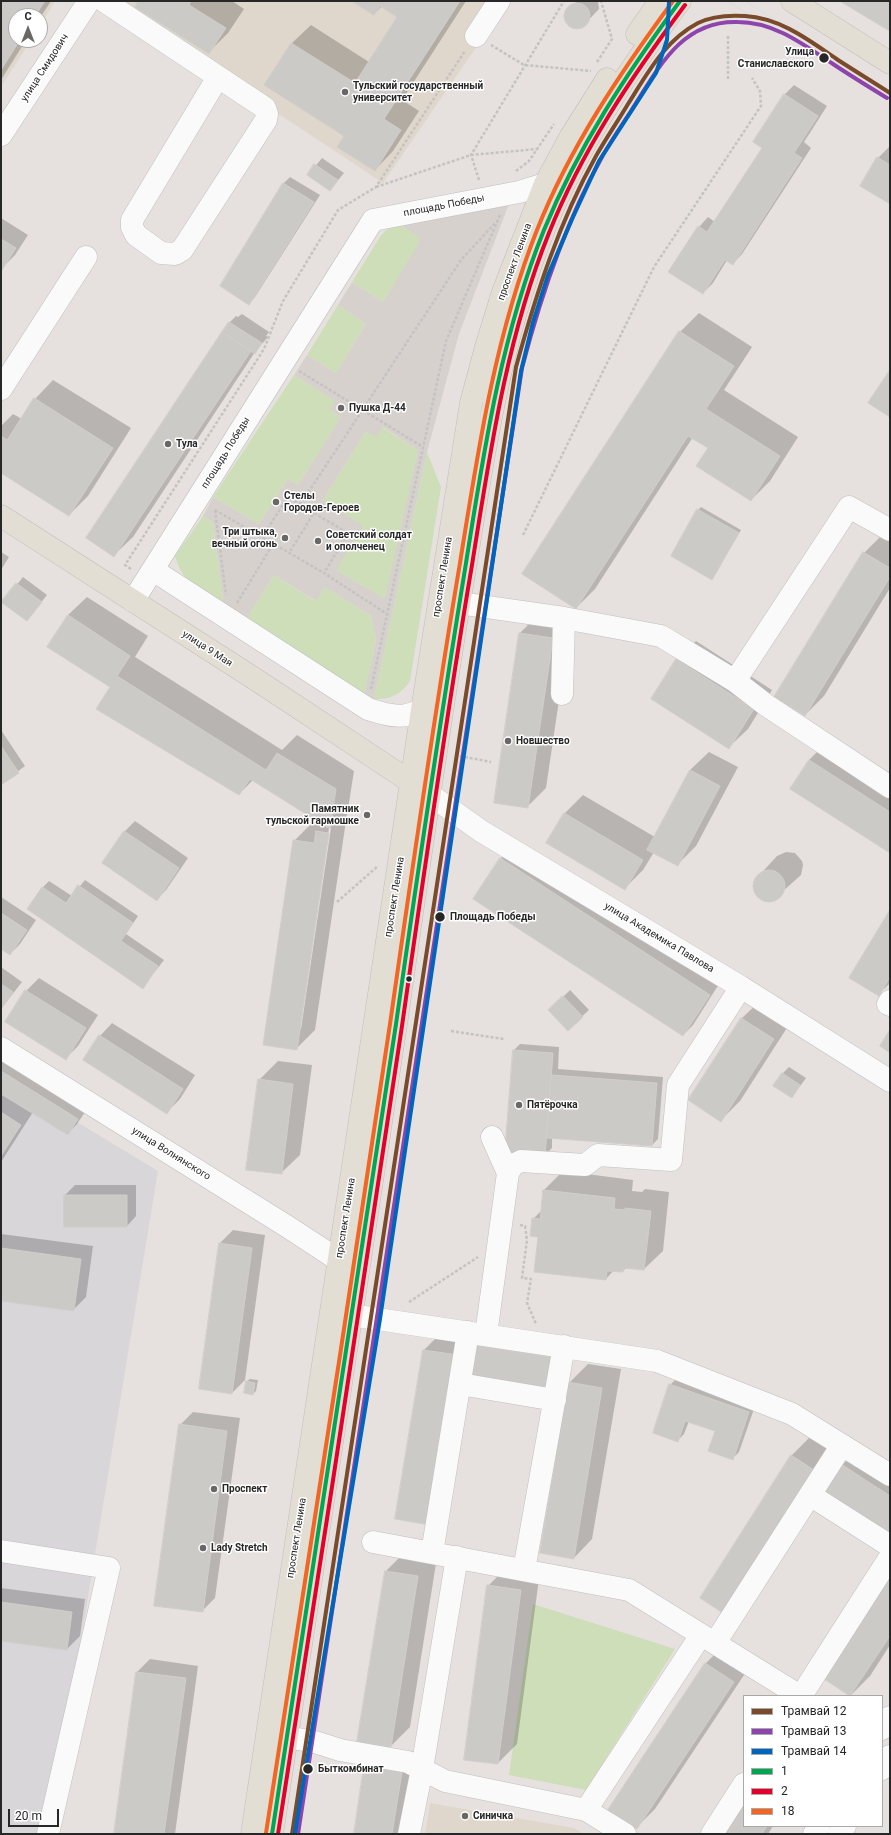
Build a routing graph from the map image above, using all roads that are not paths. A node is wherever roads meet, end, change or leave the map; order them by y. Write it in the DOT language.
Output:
graph roads {
  1 [pos="89,1"];
  2 [pos="104,1"];
  3 [pos="499,1"];
  4 [pos="660,1"];
  5 [pos="680,1"];
  6 [pos="792,1"];
  7 [pos="476,36"];
  8 [pos="890,63"];
  9 [pos="218,77"];
  10 [pos="1,135"];
  11 [pos="545,184"];
  12 [pos="86,257"];
  13 [pos="1,389"];
  14 [pos="1,516"];
  15 [pos="890,530"];
  16 [pos="153,570"];
  17 [pos="133,601"];
  18 [pos="459,603"];
  19 [pos="564,618"];
  20 [pos="735,681"];
  21 [pos="562,694"];
  22 [pos="444,697"];
  23 [pos="422,710"];
  24 [pos="890,787"];
  25 [pos="421,789"];
  26 [pos="741,987"];
  27 [pos="890,1001"];
  28 [pos="890,1005"];
  29 [pos="1,1048"];
  30 [pos="890,1082"];
  31 [pos="492,1137"];
  32 [pos="508,1173"];
  33 [pos="340,1261"];
  34 [pos="351,1315"];
  35 [pos="477,1333"];
  36 [pos="554,1345"];
  37 [pos="460,1384"];
  38 [pos="555,1400"];
  39 [pos="842,1445"];
  40 [pos="890,1475"];
  41 [pos="810,1495"];
  42 [pos="373,1542"];
  43 [pos="890,1546"];
  44 [pos="1,1551"];
  45 [pos="432,1553"];
  46 [pos="890,1557"];
  47 [pos="457,1558"];
  48 [pos="524,1570"];
  49 [pos="708,1639"];
  50 [pos="798,1695"];
  51 [pos="801,1695"];
  52 [pos="890,1717"];
  53 [pos="883,1728"];
  54 [pos="287,1737"];
  55 [pos="890,1756"];
  56 [pos="883,1767"];
  57 [pos="422,1769"];
  58 [pos="743,1786"];
  59 [pos="586,1810"];
  60 [pos="48,1834"];
  61 [pos="252,1834"];
  62 [pos="272,1834"];
  63 [pos="409,1834"];
  64 [pos="625,1834"];
  65 [pos="712,1834"];
  1 -- 10 [label="street, улица Смидович"];
  2 -- 9 [label="street"];
  3 -- 7 [label="street"];
  4 -- 11 [label="main road, проспект Ленина"];
  5 -- 18 [label="main road, проспект Ленина"];
  6 -- 8 [label="main road"];
  9 -- 9 [label="street"];
  11 -- 16 [label="street, площадь Победы"];
  11 -- 23 [label="main road, проспект Ленина"];
  12 -- 13 [label="street"];
  14 -- 17 [label="main road, улица 9 Мая"];
  15 -- 20 [label="street"];
  16 -- 17 [label="street, площадь Победы"];
  16 -- 23 [label="street"];
  17 -- 25 [label="main road, улица 9 Мая"];
  18 -- 19 [label="street"];
  18 -- 22 [label="main road, проспект Ленина"];
  19 -- 20 [label="street"];
  19 -- 21 [label="street"];
  20 -- 24 [label="street"];
  22 -- 23 [label="street"];
  22 -- 25 [label="main road, проспект Ленина"];
  23 -- 25 [label="main road, проспект Ленина"];
  25 -- 26 [label="street, улица Академика Павлова"];
  25 -- 33 [label="main road, проспект Ленина"];
  25 -- 34 [label="main road, проспект Ленина"];
  26 -- 30 [label="street, улица Академика Павлова"];
  26 -- 32 [label="street"];
  27 -- 28 [label="street"];
  29 -- 33 [label="street, улица Волнянского"];
  31 -- 32 [label="street"];
  32 -- 35 [label="street"];
  33 -- 61 [label="main road, проспект Ленина"];
  34 -- 35 [label="street"];
  34 -- 54 [label="main road, проспект Ленина"];
  35 -- 36 [label="street"];
  35 -- 37 [label="street"];
  36 -- 38 [label="street"];
  36 -- 39 [label="street"];
  37 -- 38 [label="street"];
  37 -- 45 [label="street"];
  38 -- 48 [label="street"];
  39 -- 40 [label="street"];
  39 -- 41 [label="street"];
  41 -- 43 [label="street"];
  41 -- 49 [label="street"];
  42 -- 45 [label="street"];
  44 -- 60 [label="street"];
  45 -- 47 [label="street"];
  46 -- 51 [label="street"];
  47 -- 48 [label="street"];
  47 -- 57 [label="street"];
  48 -- 49 [label="street"];
  49 -- 50 [label="street"];
  49 -- 59 [label="street"];
  52 -- 53 [label="street"];
  54 -- 57 [label="street"];
  54 -- 62 [label="main road, проспект Ленина"];
  55 -- 56 [label="street"];
  57 -- 59 [label="street"];
  57 -- 63 [label="street"];
  58 -- 65 [label="street"];
  59 -- 64 [label="street"];
}
